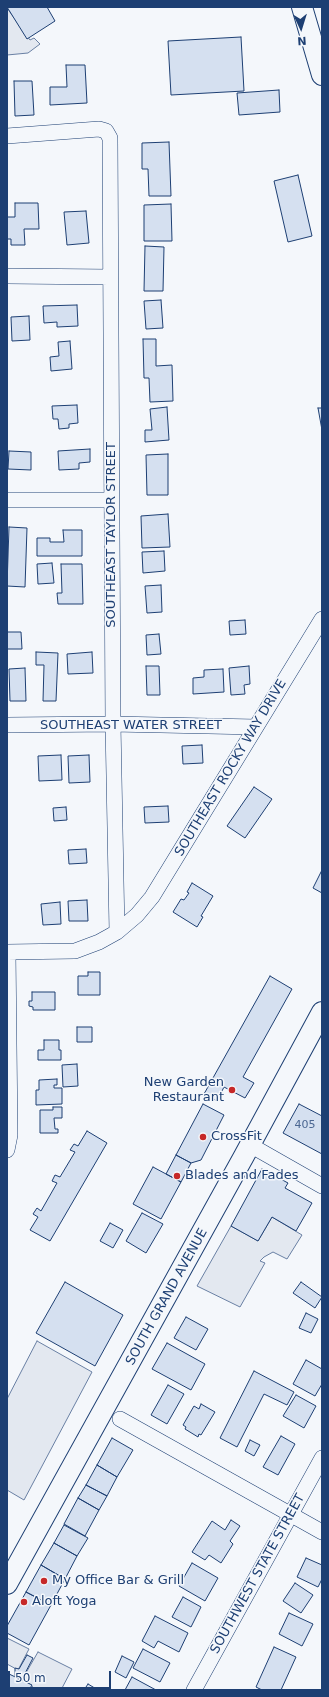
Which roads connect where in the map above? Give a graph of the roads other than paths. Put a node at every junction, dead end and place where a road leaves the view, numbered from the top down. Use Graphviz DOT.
graph roads {
  1 [pos="302,7"];
  2 [pos="322,75"];
  3 [pos="7,136"];
  4 [pos="7,276"];
  5 [pos="110,277"];
  6 [pos="7,500"];
  7 [pos="112,500"];
  8 [pos="322,619"];
  9 [pos="113,724"];
  10 [pos="7,725"];
  11 [pos="256,727"];
  12 [pos="117,932"];
  13 [pos="7,952"];
  14 [pos="322,1012"];
  15 [pos="250,1145"];
  16 [pos="7,1150"];
  17 [pos="322,1186"];
  18 [pos="120,1419"];
  19 [pos="322,1458"];
  20 [pos="290,1514"];
  21 [pos="322,1532"];
  22 [pos="8,1581"];
  23 [pos="194,1690"];
  1 -- 2 [label="main road"];
  3 -- 5 [label="street, SOUTHEAST TAYLOR STREET"];
  4 -- 5 [label="street"];
  5 -- 7 [label="street, SOUTHEAST TAYLOR STREET"];
  6 -- 7 [label="street"];
  7 -- 9 [label="street, SOUTHEAST TAYLOR STREET"];
  8 -- 11 [label="street, SOUTHEAST ROCKY WAY DRIVE"];
  9 -- 10 [label="street, SOUTHEAST WATER STREET"];
  9 -- 11 [label="street, SOUTHEAST WATER STREET"];
  9 -- 12 [label="street, SOUTHEAST TAYLOR STREET"];
  11 -- 12 [label="street, SOUTHEAST ROCKY WAY DRIVE"];
  12 -- 13 [label="street, SOUTHEAST ROCKY WAY DRIVE"];
  13 -- 16 [label="street"];
  14 -- 15 [label="main road, SOUTH GRAND AVENUE"];
  15 -- 17 [label="street"];
  15 -- 22 [label="main road, SOUTH GRAND AVENUE"];
  18 -- 20 [label="street"];
  19 -- 20 [label="street, SOUTHWEST STATE STREET"];
  20 -- 21 [label="street"];
  20 -- 23 [label="street, SOUTHWEST STATE STREET"];
}
